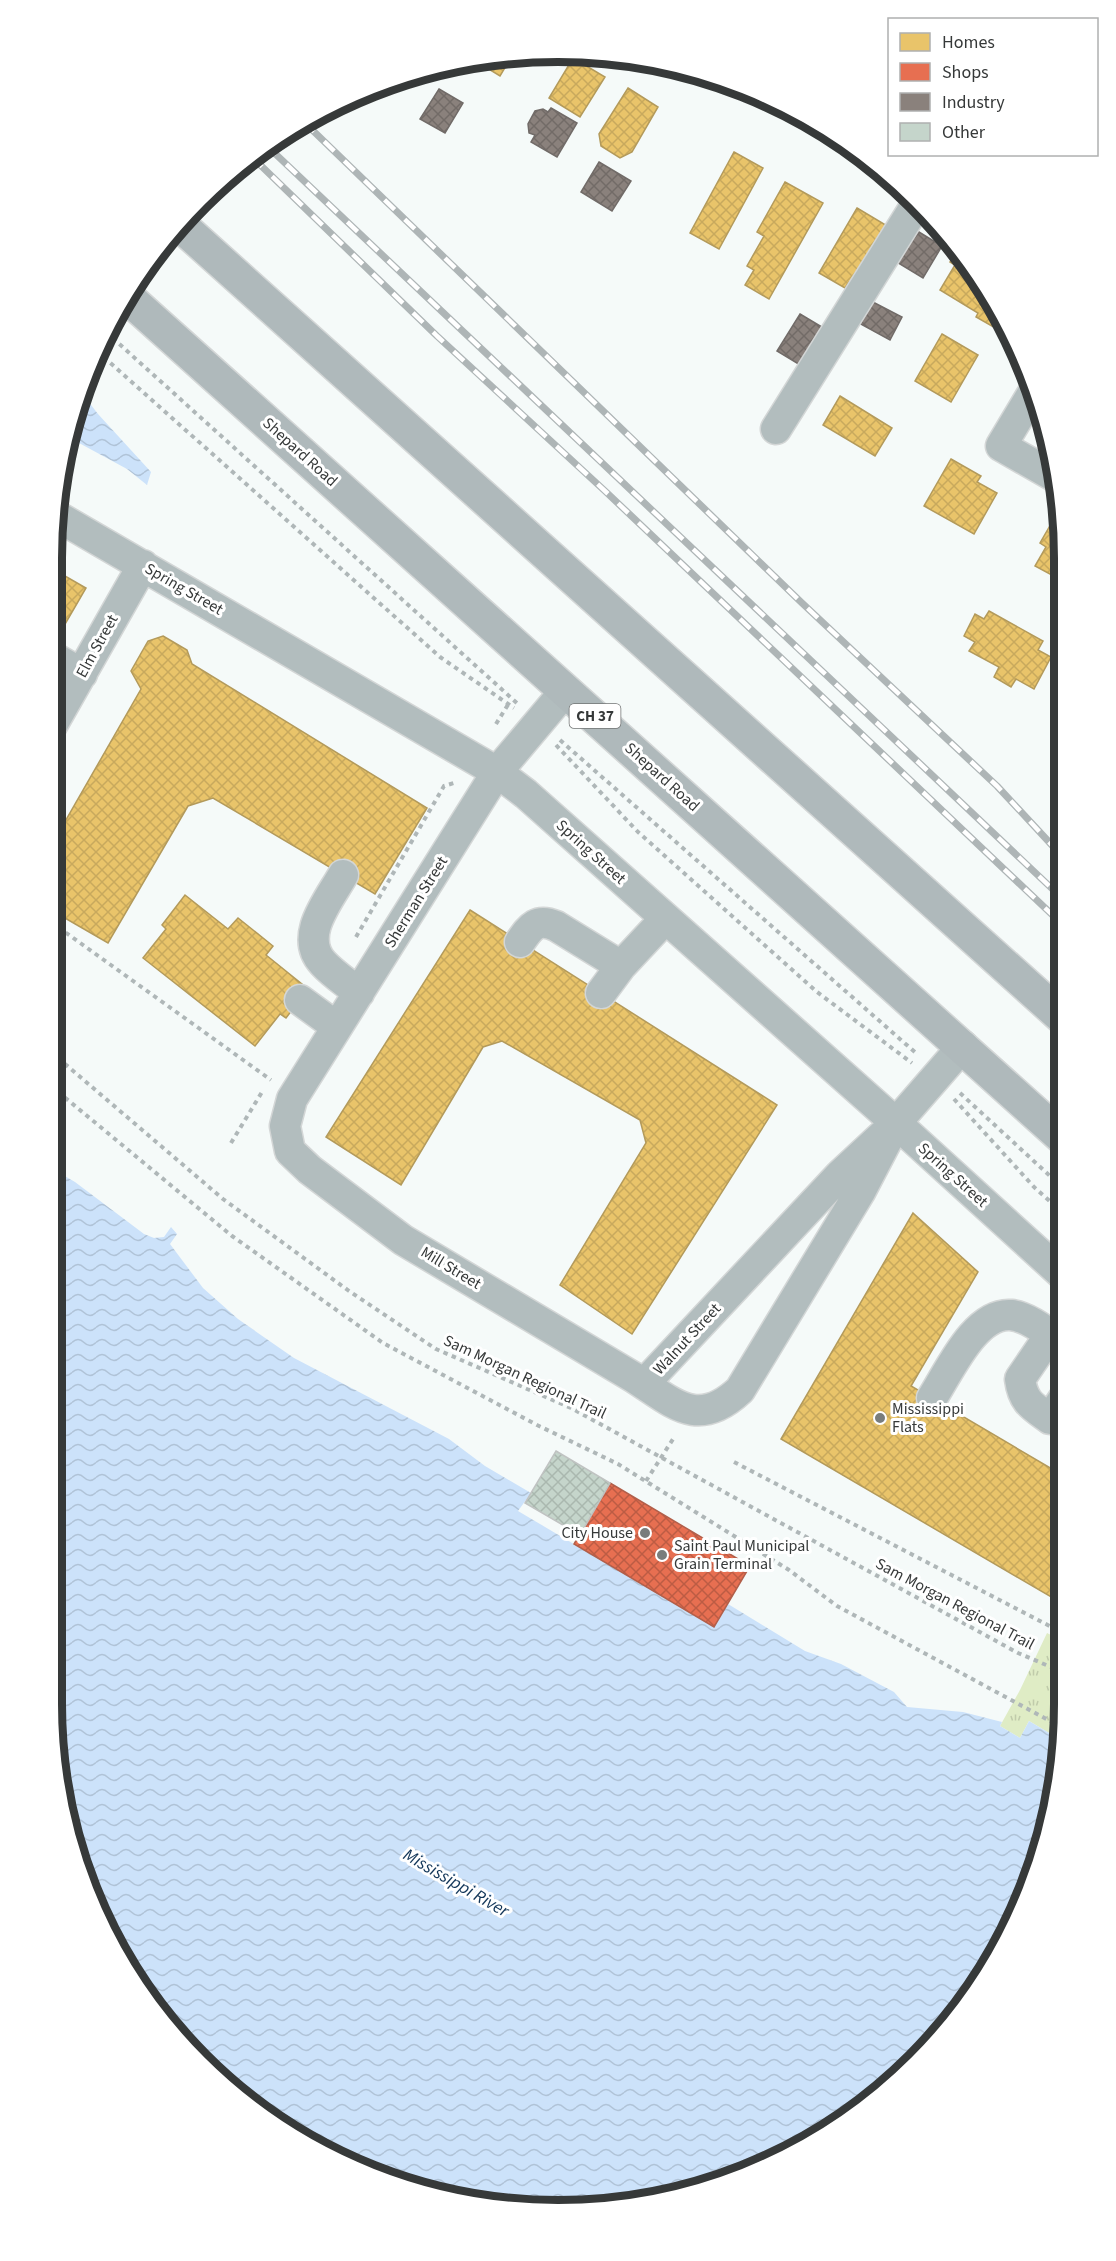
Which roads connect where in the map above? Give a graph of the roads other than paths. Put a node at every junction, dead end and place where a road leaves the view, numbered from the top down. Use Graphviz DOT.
graph roads {
  1 [pos="912,211"];
  2 [pos="186,230"];
  3 [pos="133,302"];
  4 [pos="1029,400"];
  5 [pos="776,429"];
  6 [pos="1047,472"];
  7 [pos="64,520"];
  8 [pos="143,565"];
  9 [pos="62,662"];
  10 [pos="82,674"];
  11 [pos="566,690"];
  12 [pos="62,708"];
  13 [pos="497,772"];
  14 [pos="343,875"];
  15 [pos="665,919"];
  16 [pos="520,942"];
  17 [pos="621,966"];
  18 [pos="359,993"];
  19 [pos="601,993"];
  20 [pos="300,1000"];
  21 [pos="1054,1011"];
  22 [pos="337,1027"];
  23 [pos="963,1046"];
  24 [pos="896,1123"];
  25 [pos="285,1126"];
  26 [pos="1054,1130"];
  27 [pos="1054,1266"];
  28 [pos="1054,1337"];
  29 [pos="1054,1342"];
  30 [pos="644,1384"];
  31 [pos="932,1398"];
  32 [pos="1054,1413"];
  1 -- 5 [label="street"];
  2 -- 21 [label="highway"];
  3 -- 11 [label="highway, Shepard Road / CH 37"];
  4 -- 6 [label="street"];
  7 -- 8 [label="street, Spring Street"];
  8 -- 10 [label="street, Elm Street"];
  8 -- 13 [label="street, Spring Street"];
  9 -- 10 [label="street"];
  10 -- 12 [label="street, Elm Street"];
  11 -- 13 [label="street, Sherman Street"];
  11 -- 23 [label="highway, Shepard Road / CH 37"];
  13 -- 15 [label="street, Spring Street"];
  13 -- 18 [label="street, Sherman Street"];
  14 -- 18 [label="street"];
  15 -- 17 [label="street"];
  15 -- 24 [label="street, Spring Street"];
  16 -- 17 [label="street"];
  17 -- 19 [label="street"];
  18 -- 22 [label="street, Sherman Street"];
  20 -- 22 [label="street"];
  22 -- 25 [label="street, Sherman Street"];
  23 -- 24 [label="street, Walnut Street"];
  23 -- 26 [label="highway, Shepard Road / CH 37"];
  24 -- 27 [label="street, Spring Street"];
  24 -- 30 [label="street, Walnut Street"];
  24 -- 30 [label="street, Walnut Street"];
  25 -- 30 [label="street, Mill Street"];
  28 -- 31 [label="street"];
  29 -- 32 [label="street"];
}
